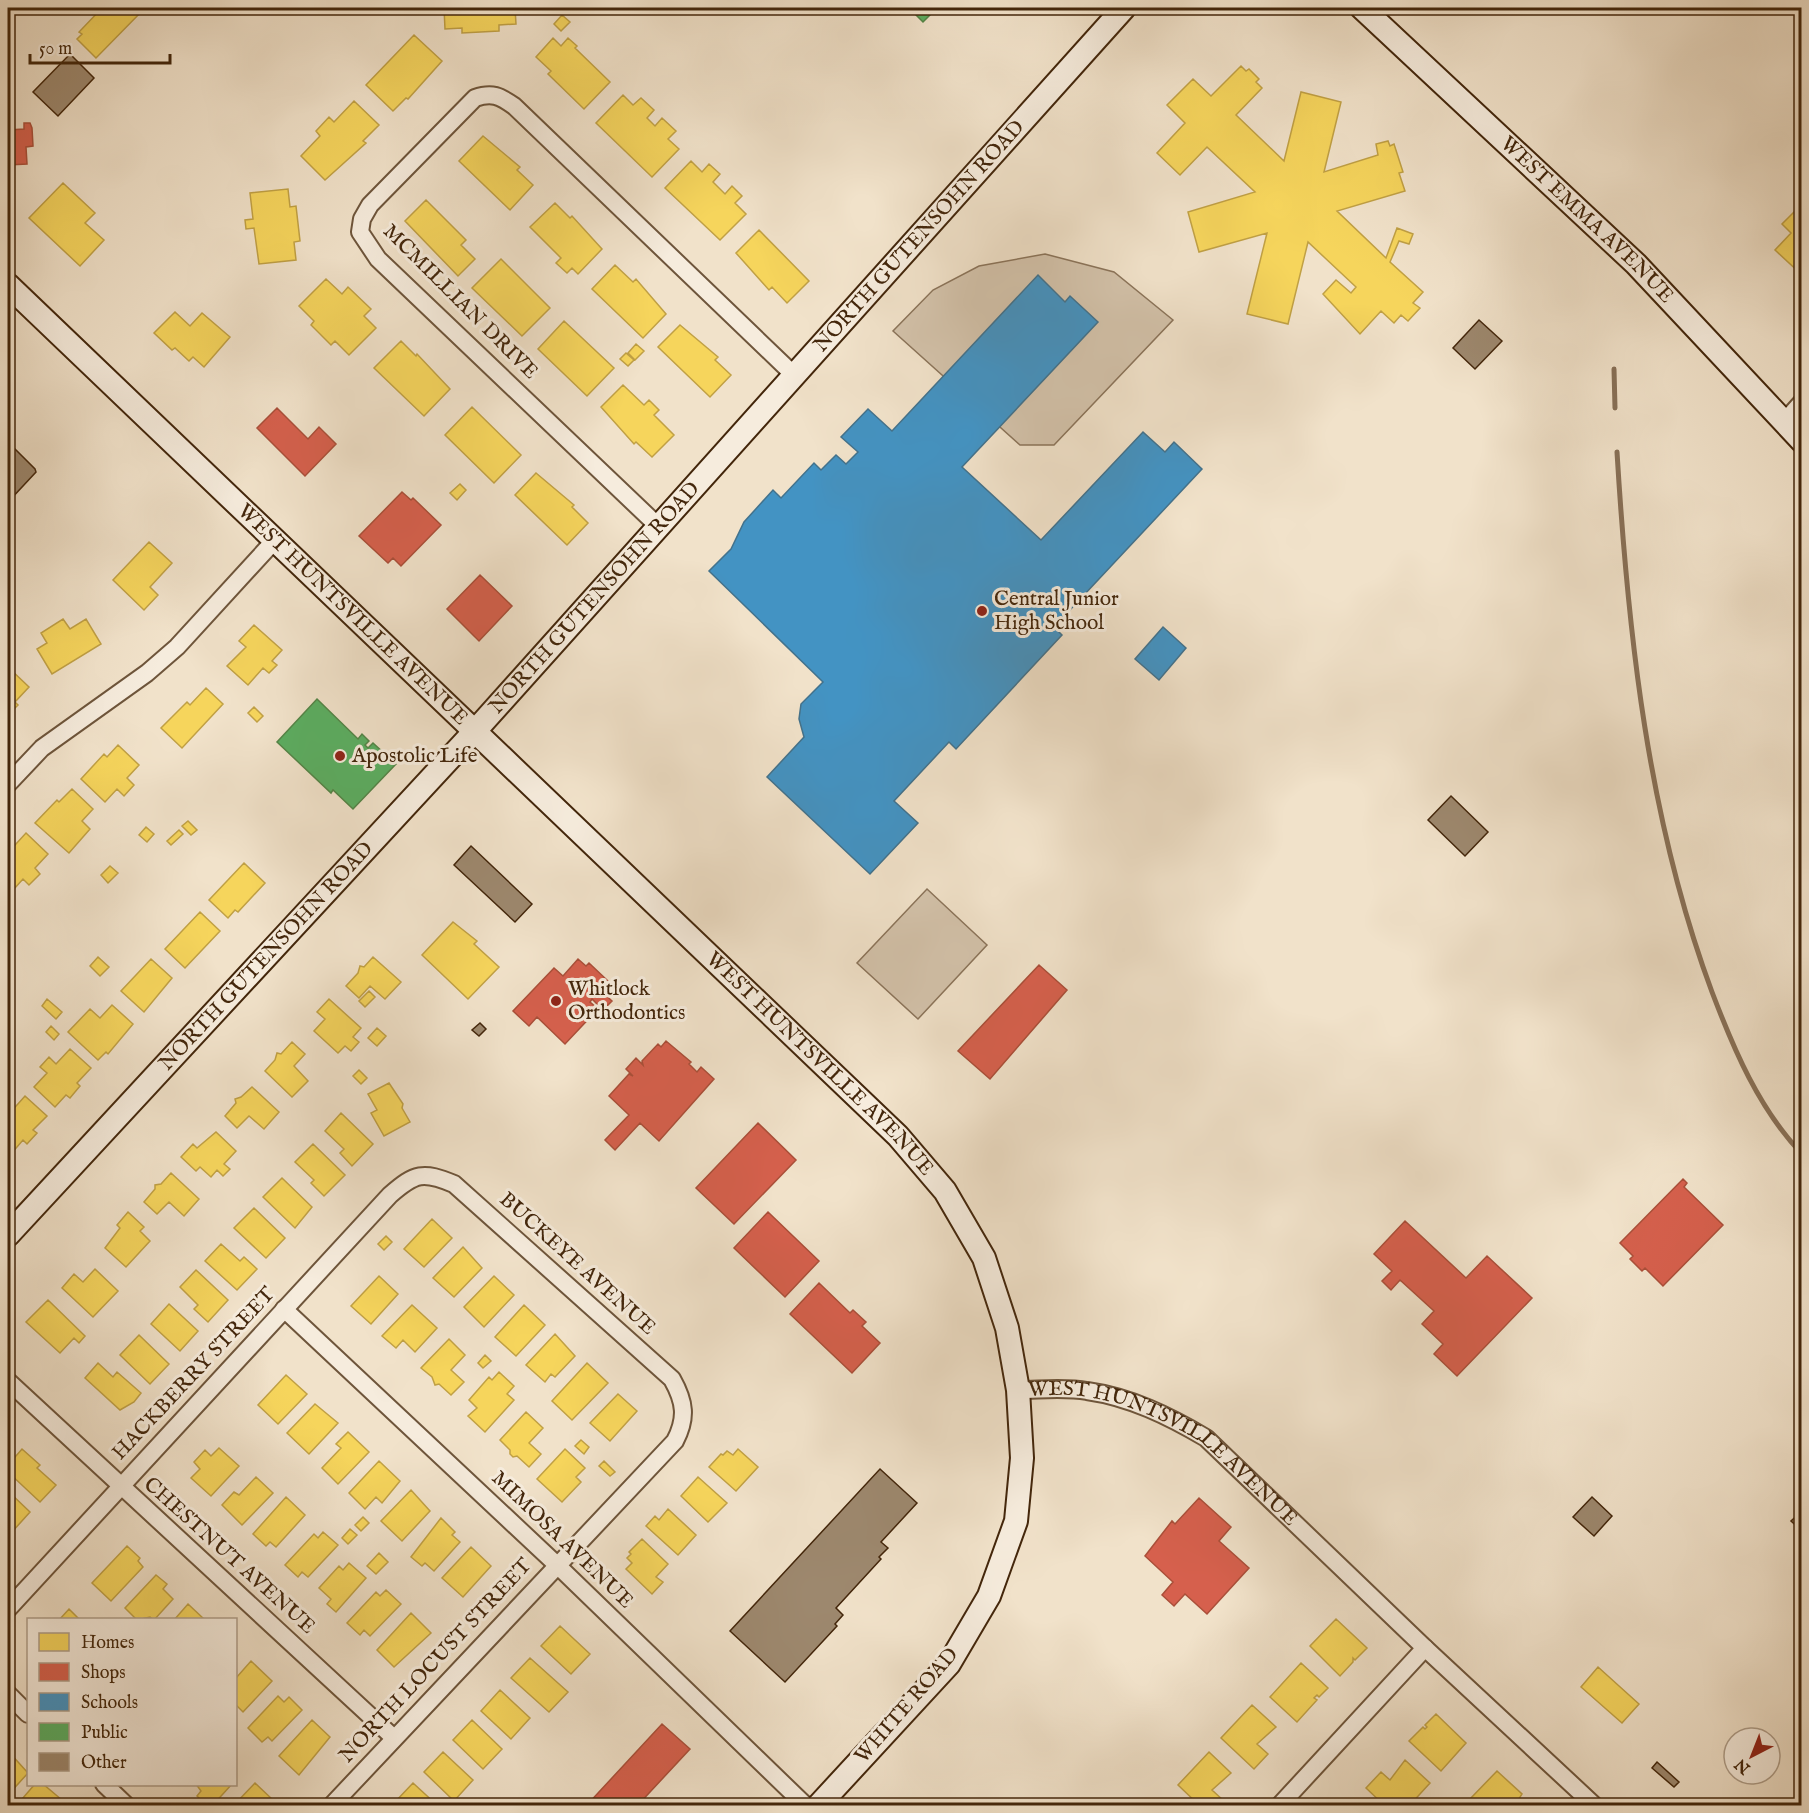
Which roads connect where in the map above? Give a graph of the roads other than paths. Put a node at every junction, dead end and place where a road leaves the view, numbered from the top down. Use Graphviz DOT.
graph roads {
  1 [pos="1124,8"];
  2 [pos="1362,8"];
  3 [pos="8,285"];
  4 [pos="794,375"];
  5 [pos="1802,402"];
  6 [pos="1784,422"];
  7 [pos="1802,441"];
  8 [pos="658,526"];
  9 [pos="275,540"];
  10 [pos="475,731"];
  11 [pos="8,784"];
  12 [pos="419,1174"];
  13 [pos="8,1235"];
  14 [pos="284,1309"];
  15 [pos="8,1382"];
  16 [pos="1018,1390"];
  17 [pos="685,1410"];
  18 [pos="120,1487"];
  19 [pos="557,1565"];
  20 [pos="8,1610"];
  21 [pos="1425,1648"];
  22 [pos="8,1694"];
  23 [pos="27,1713"];
  24 [pos="394,1738"];
  25 [pos="105,1786"];
  26 [pos="1591,1804"];
  27 [pos="127,1806"];
  28 [pos="331,1806"];
  29 [pos="806,1806"];
  30 [pos="818,1806"];
  31 [pos="1280,1806"];
  1 -- 4 [label="street, NORTH GUTENSOHN ROAD"];
  2 -- 6 [label="street, WEST EMMA AVENUE"];
  3 -- 9 [label="street, WEST HUNTSVILLE AVENUE"];
  4 -- 8 [label="street, NORTH GUTENSOHN ROAD"];
  4 -- 8 [label="street, MCMILLIAN DRIVE"];
  5 -- 6 [label="street"];
  6 -- 7 [label="street, WEST EMMA AVENUE"];
  8 -- 10 [label="street, NORTH GUTENSOHN ROAD"];
  9 -- 10 [label="street, WEST HUNTSVILLE AVENUE"];
  9 -- 11 [label="street"];
  10 -- 13 [label="street, NORTH GUTENSOHN ROAD"];
  10 -- 16 [label="street, WEST HUNTSVILLE AVENUE"];
  12 -- 14 [label="street, HACKBERRY STREET"];
  12 -- 17 [label="street, BUCKEYE AVENUE"];
  14 -- 18 [label="street, HACKBERRY STREET"];
  14 -- 19 [label="street, MIMOSA AVENUE"];
  15 -- 18 [label="street, CHESTNUT AVENUE"];
  16 -- 21 [label="street, WEST HUNTSVILLE AVENUE"];
  16 -- 30 [label="street, WHITE ROAD"];
  17 -- 19 [label="street, NORTH LOCUST STREET"];
  18 -- 20 [label="street, HACKBERRY STREET"];
  18 -- 24 [label="street, CHESTNUT AVENUE"];
  19 -- 24 [label="street, NORTH LOCUST STREET"];
  19 -- 29 [label="street, MIMOSA AVENUE"];
  21 -- 26 [label="street, WEST HUNTSVILLE AVENUE"];
  21 -- 31 [label="street"];
  22 -- 23 [label="street"];
  24 -- 28 [label="street, NORTH LOCUST STREET"];
  25 -- 27 [label="street"];
}
